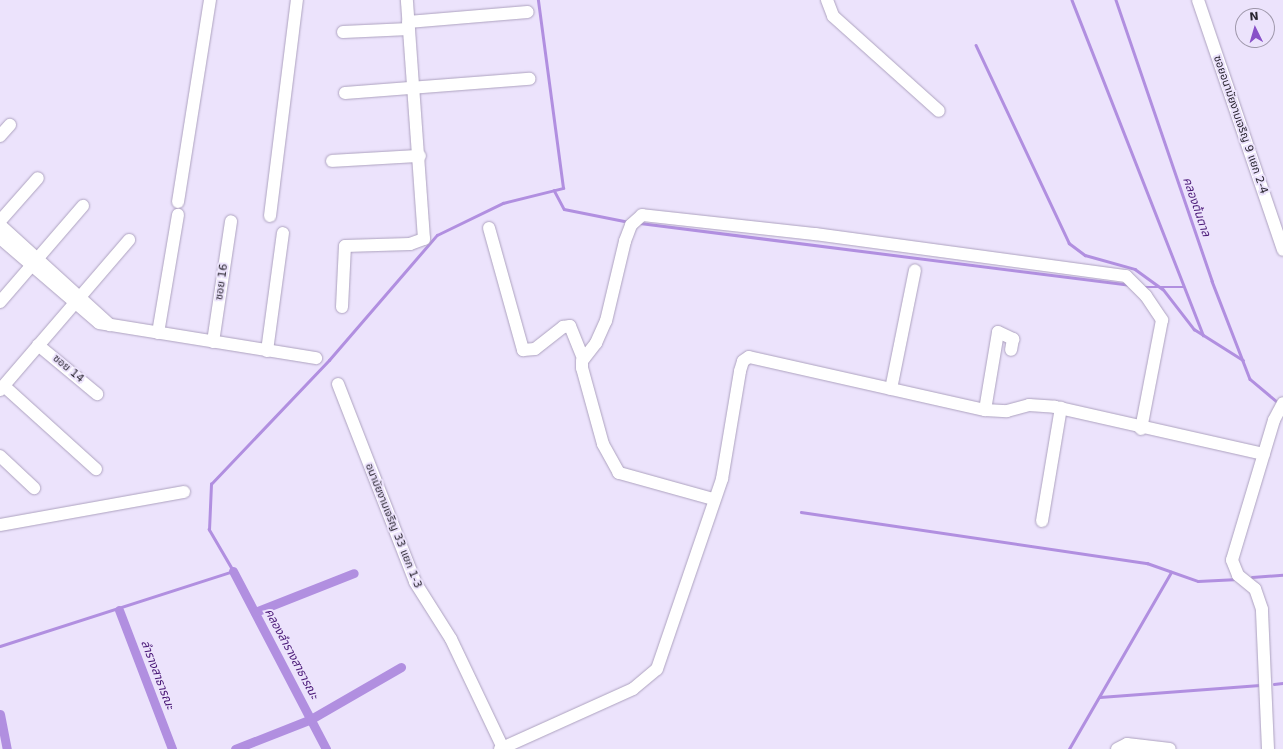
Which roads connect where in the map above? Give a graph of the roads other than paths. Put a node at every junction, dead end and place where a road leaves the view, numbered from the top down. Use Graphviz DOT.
graph roads {
  1 [pos="210,0"];
  2 [pos="297,0"];
  3 [pos="407,0"];
  4 [pos="827,0"];
  5 [pos="1198,0"];
  6 [pos="528,12"];
  7 [pos="409,25"];
  8 [pos="343,32"];
  9 [pos="529,79"];
  10 [pos="414,87"];
  11 [pos="345,93"];
  12 [pos="939,111"];
  13 [pos="10,125"];
  14 [pos="0,136"];
  15 [pos="420,156"];
  16 [pos="332,161"];
  17 [pos="38,178"];
  18 [pos="178,202"];
  19 [pos="83,206"];
  20 [pos="178,215"];
  21 [pos="270,216"];
  22 [pos="0,221"];
  23 [pos="230,221"];
  24 [pos="0,225"];
  25 [pos="488,228"];
  26 [pos="283,233"];
  27 [pos="0,238"];
  28 [pos="129,240"];
  29 [pos="1283,250"];
  30 [pos="35,263"];
  31 [pos="915,270"];
  32 [pos="79,301"];
  33 [pos="0,302"];
  34 [pos="342,307"];
  35 [pos="158,333"];
  36 [pos="213,342"];
  37 [pos="38,345"];
  38 [pos="1011,350"];
  39 [pos="267,351"];
  40 [pos="316,358"];
  41 [pos="583,360"];
  42 [pos="338,384"];
  43 [pos="2,388"];
  44 [pos="891,389"];
  45 [pos="97,394"];
  46 [pos="1281,406"];
  47 [pos="1061,408"];
  48 [pos="985,410"];
  49 [pos="1141,429"];
  50 [pos="1264,454"];
  51 [pos="0,456"];
  52 [pos="96,469"];
  53 [pos="34,488"];
  54 [pos="184,492"];
  55 [pos="713,499"];
  56 [pos="1042,521"];
  57 [pos="0,525"];
  58 [pos="501,748"];
  59 [pos="1117,749"];
  60 [pos="1170,749"];
  61 [pos="1268,749"];
  1 -- 18 [label="street"];
  2 -- 21 [label="street"];
  3 -- 7 [label="street"];
  4 -- 12 [label="street"];
  5 -- 29 [label="street, ซอยอนามัยงามเจริญ 9 แยก 2-4"];
  6 -- 7 [label="street"];
  7 -- 8 [label="street"];
  7 -- 10 [label="street"];
  9 -- 10 [label="street"];
  10 -- 11 [label="street"];
  10 -- 15 [label="street"];
  13 -- 14 [label="street"];
  15 -- 16 [label="street"];
  15 -- 34 [label="street"];
  17 -- 22 [label="street"];
  19 -- 30 [label="street"];
  20 -- 35 [label="street"];
  23 -- 36 [label="street, ซอย 16"];
  24 -- 30 [label="street"];
  25 -- 41 [label="street"];
  26 -- 39 [label="street"];
  27 -- 30 [label="street"];
  28 -- 32 [label="street"];
  30 -- 32 [label="street"];
  30 -- 33 [label="street"];
  31 -- 44 [label="street"];
  32 -- 35 [label="street"];
  32 -- 37 [label="street"];
  35 -- 36 [label="street"];
  36 -- 39 [label="street"];
  37 -- 43 [label="street"];
  37 -- 45 [label="street, ซอย 14"];
  38 -- 48 [label="street"];
  39 -- 40 [label="street"];
  41 -- 49 [label="street"];
  41 -- 55 [label="street"];
  42 -- 58 [label="street, อนามัยงามเจริญ 33 แยก 1-3"];
  43 -- 52 [label="street"];
  44 -- 48 [label="street"];
  44 -- 55 [label="street"];
  46 -- 50 [label="street"];
  47 -- 48 [label="street"];
  47 -- 49 [label="street"];
  47 -- 56 [label="street"];
  49 -- 50 [label="street"];
  50 -- 61 [label="street"];
  51 -- 53 [label="street"];
  54 -- 57 [label="street"];
  55 -- 58 [label="street"];
  59 -- 60 [label="street"];
}
